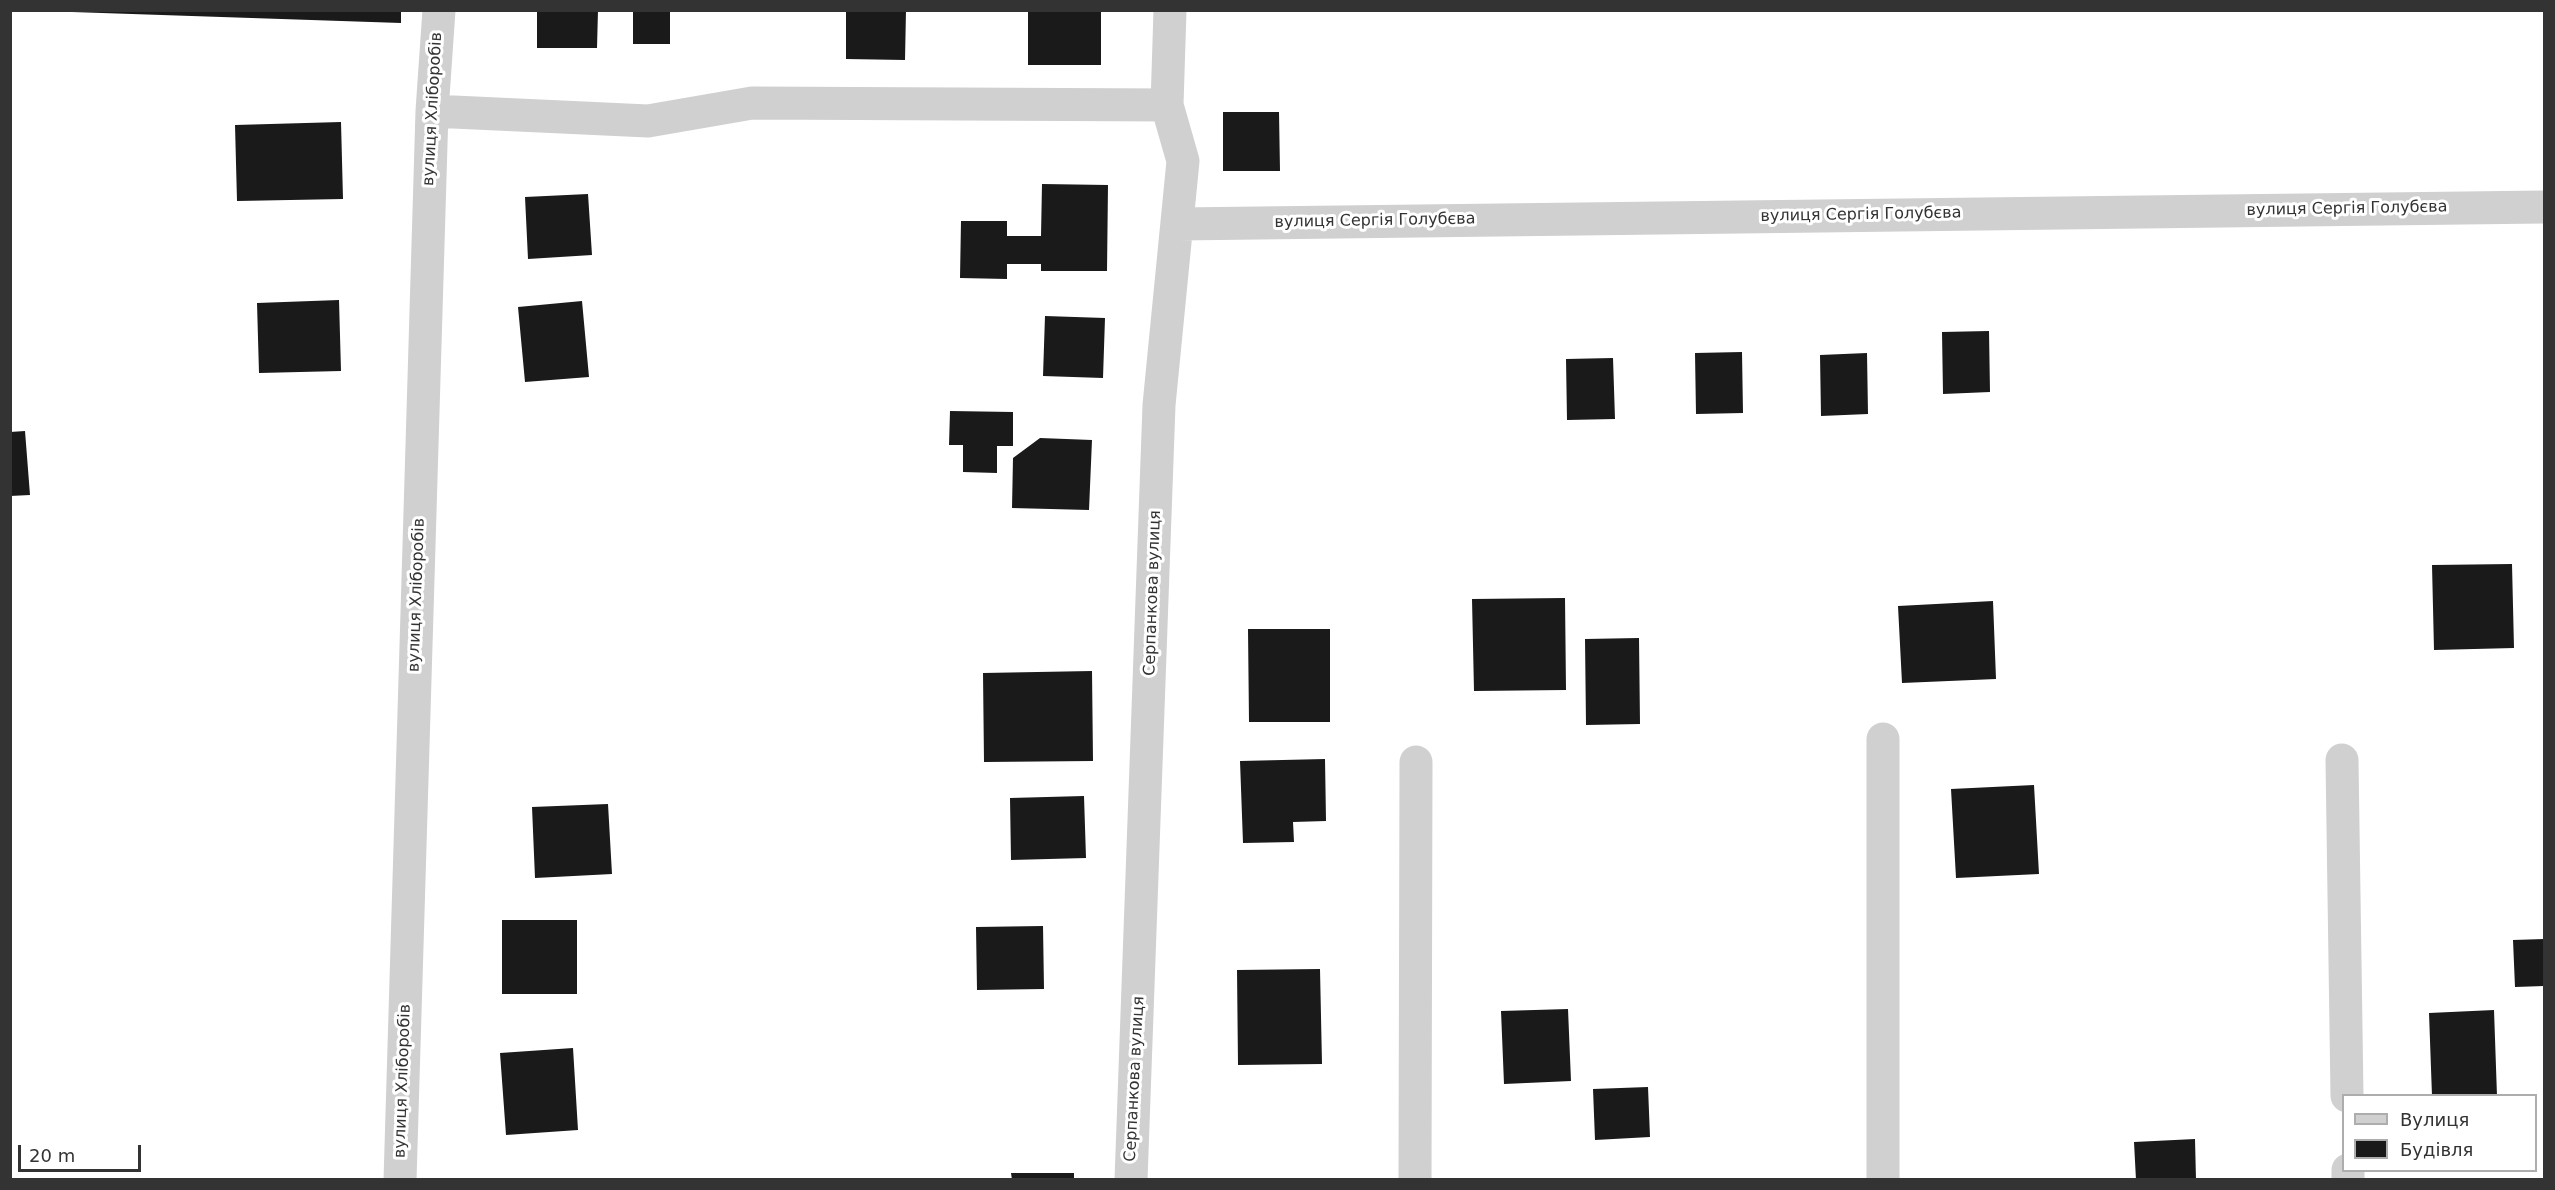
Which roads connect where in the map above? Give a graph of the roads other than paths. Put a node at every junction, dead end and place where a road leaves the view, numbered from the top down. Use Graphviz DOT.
graph roads {
  1 [pos="439,10"];
  2 [pos="1170,10"];
  3 [pos="1167,105"];
  4 [pos="432,111"];
  5 [pos="2544,207"];
  6 [pos="1178,224"];
  7 [pos="1883,739"];
  8 [pos="2342,760"];
  9 [pos="1416,762"];
  10 [pos="2347,1094"];
  11 [pos="400,1179"];
  12 [pos="1131,1179"];
  13 [pos="1415,1179"];
  14 [pos="1884,1179"];
  1 -- 4 [label="street, вулиця Хліборобів"];
  2 -- 3 [label="street, Серпанкова вулиця"];
  3 -- 4 [label="street"];
  3 -- 6 [label="street, Серпанкова вулиця"];
  4 -- 11 [label="street, вулиця Хліборобів"];
  5 -- 6 [label="street, вулиця Сергія Голубєва"];
  6 -- 12 [label="street, Серпанкова вулиця"];
  7 -- 14 [label="street"];
  8 -- 10 [label="street"];
  9 -- 13 [label="street"];
}
